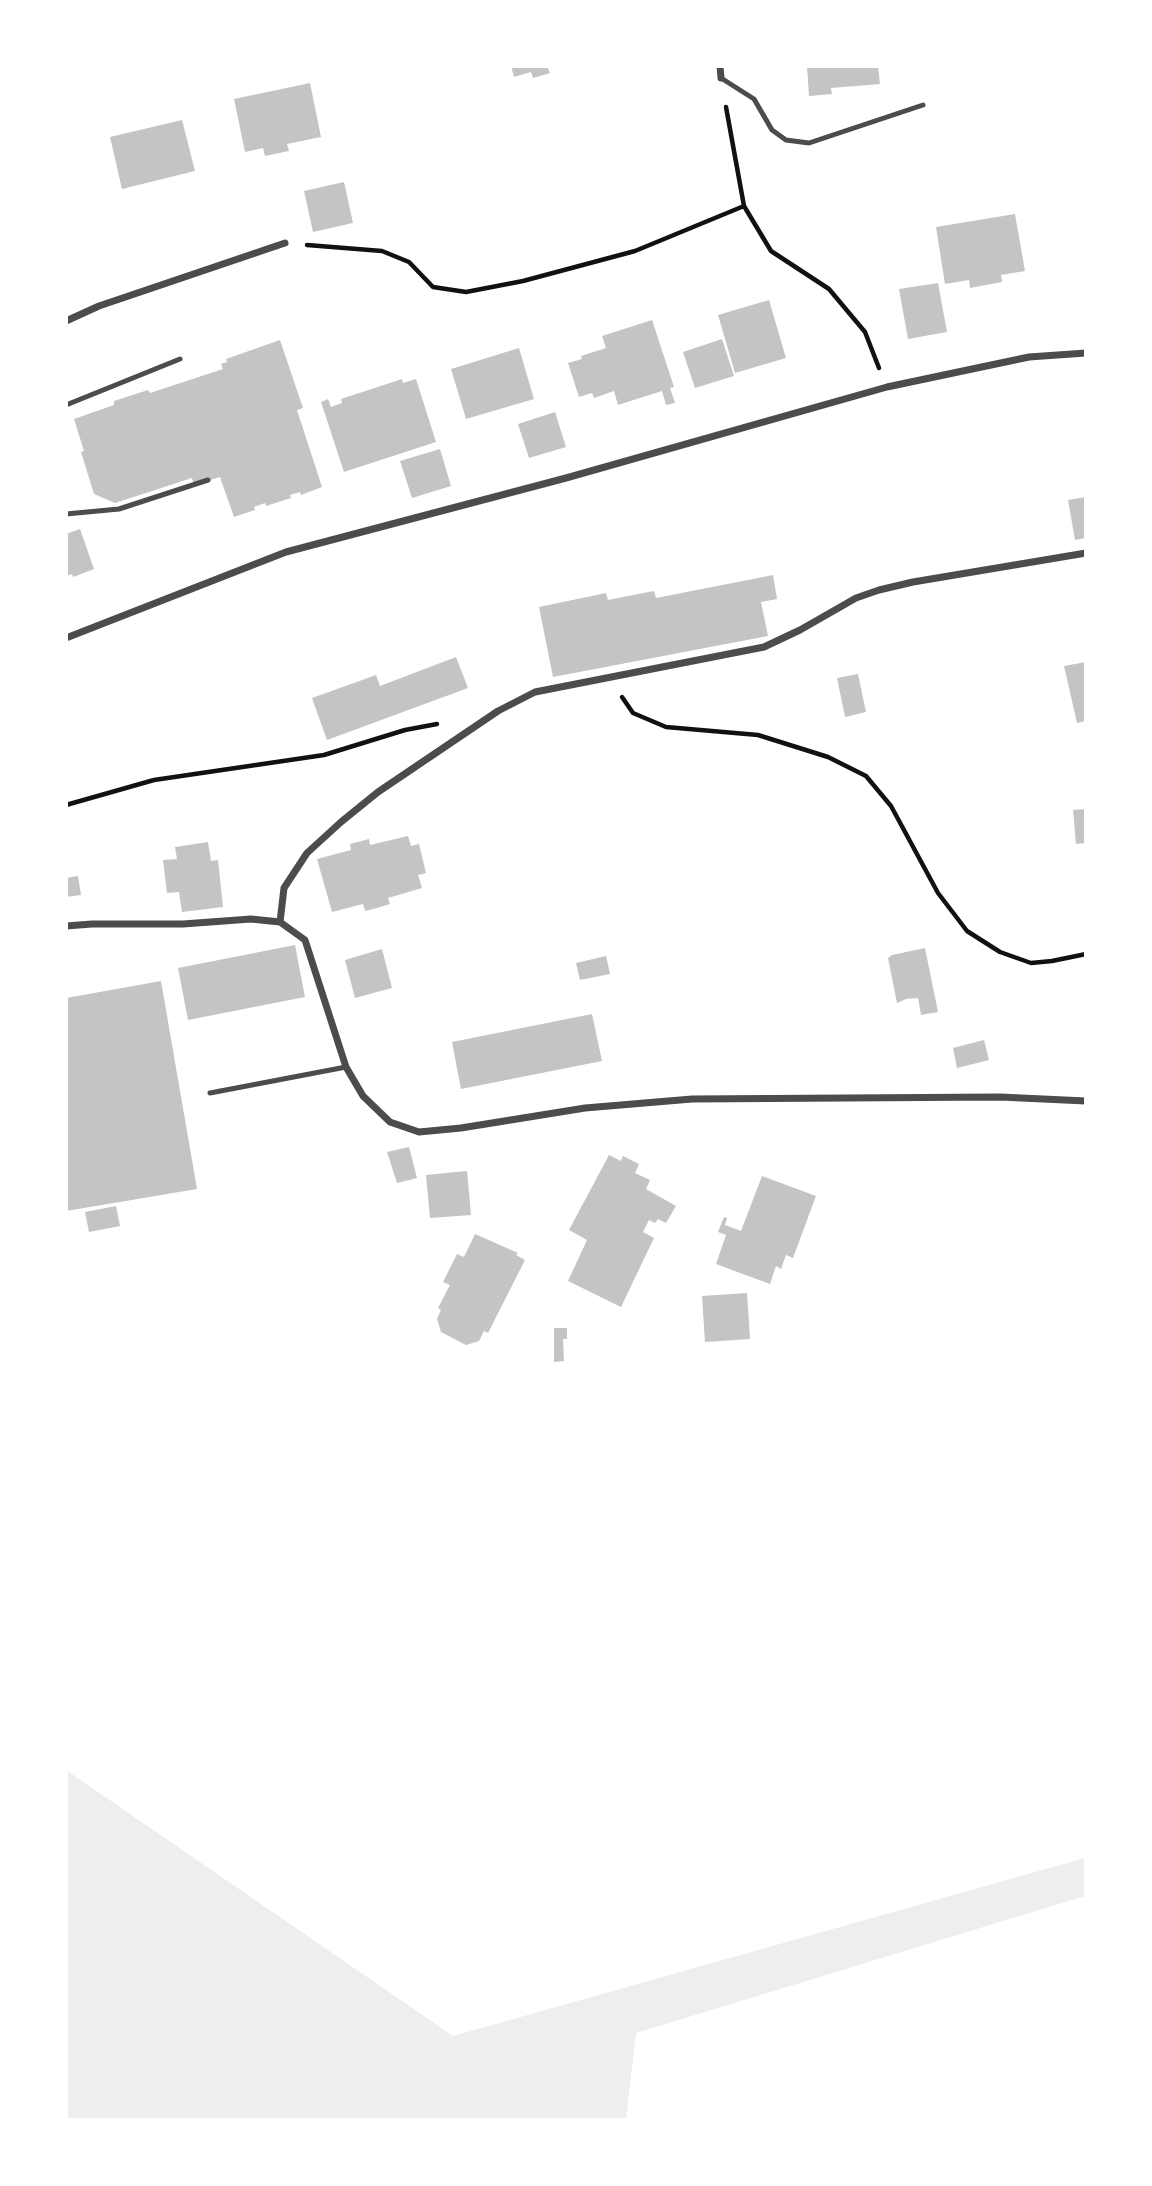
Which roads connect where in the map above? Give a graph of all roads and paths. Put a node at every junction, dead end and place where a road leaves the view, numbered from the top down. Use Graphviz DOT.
graph roads {
  1 [pos="720,66"];
  2 [pos="721,79"];
  3 [pos="923,105"];
  4 [pos="744,206"];
  5 [pos="285,243"];
  6 [pos="66,321"];
  7 [pos="1086,353"];
  8 [pos="180,359"];
  9 [pos="887,387"];
  10 [pos="66,405"];
  11 [pos="208,480"];
  12 [pos="66,514"];
  13 [pos="1086,553"];
  14 [pos="66,638"];
  15 [pos="610,678"];
  16 [pos="445,722"];
  17 [pos="66,805"];
  18 [pos="280,922"];
  19 [pos="66,926"];
  20 [pos="1086,954"];
  21 [pos="346,1067"];
  22 [pos="210,1093"];
  23 [pos="1086,1101"];
  1 -- 2 [label="street"];
  2 -- 3 [label="lane"];
  2 -- 4 [label="path"];
  4 -- 5 [label="path"];
  4 -- 9 [label="path"];
  5 -- 6 [label="street"];
  7 -- 9 [label="street"];
  8 -- 10 [label="lane"];
  9 -- 14 [label="street"];
  11 -- 12 [label="lane"];
  13 -- 15 [label="street"];
  15 -- 18 [label="street"];
  15 -- 20 [label="path"];
  16 -- 17 [label="path"];
  18 -- 19 [label="street"];
  18 -- 21 [label="street"];
  21 -- 22 [label="lane"];
  21 -- 23 [label="street"];
}
